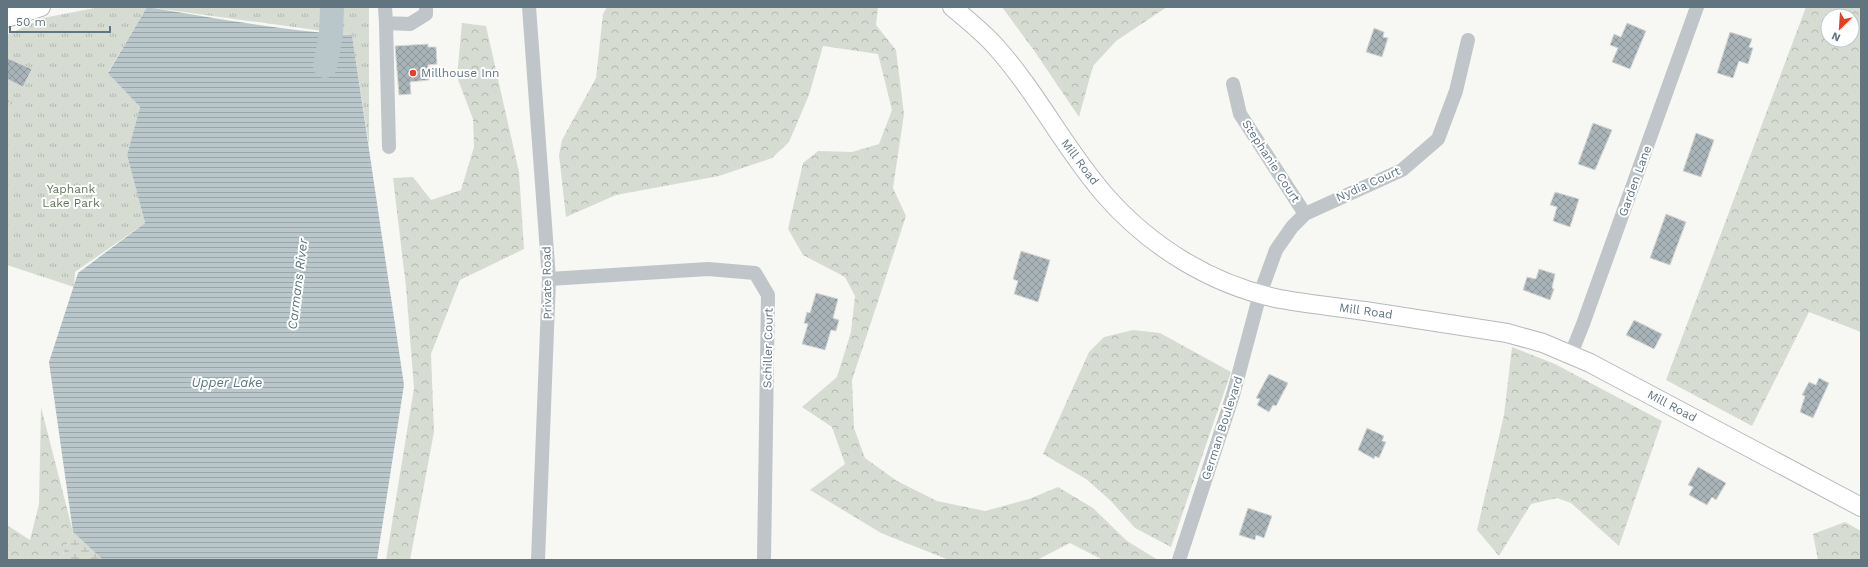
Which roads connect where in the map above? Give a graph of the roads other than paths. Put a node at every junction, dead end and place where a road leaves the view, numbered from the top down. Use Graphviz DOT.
graph roads {
  1 [pos="41,7"];
  2 [pos="385,7"];
  3 [pos="426,7"];
  4 [pos="529,7"];
  5 [pos="952,7"];
  6 [pos="1697,7"];
  7 [pos="7,18"];
  8 [pos="386,22"];
  9 [pos="1468,40"];
  10 [pos="1233,84"];
  11 [pos="389,147"];
  12 [pos="1305,214"];
  13 [pos="549,279"];
  14 [pos="1260,294"];
  15 [pos="1571,354"];
  16 [pos="1861,507"];
  17 [pos="538,560"];
  18 [pos="764,560"];
  19 [pos="1179,560"];
  1 -- 7 [label="main road"];
  2 -- 8 [label="street"];
  3 -- 8 [label="street"];
  4 -- 13 [label="street, Private Road"];
  5 -- 14 [label="main road, Mill Road"];
  6 -- 15 [label="street, Garden Lane"];
  8 -- 11 [label="street"];
  9 -- 12 [label="street, Nydia Court"];
  10 -- 12 [label="street, Stephanie Court"];
  12 -- 14 [label="street, Nydia Court"];
  13 -- 17 [label="street, Private Road"];
  13 -- 18 [label="street, Schiller Court"];
  14 -- 15 [label="main road, Mill Road"];
  14 -- 19 [label="street, German Boulevard"];
  15 -- 16 [label="main road, Mill Road"];
}
